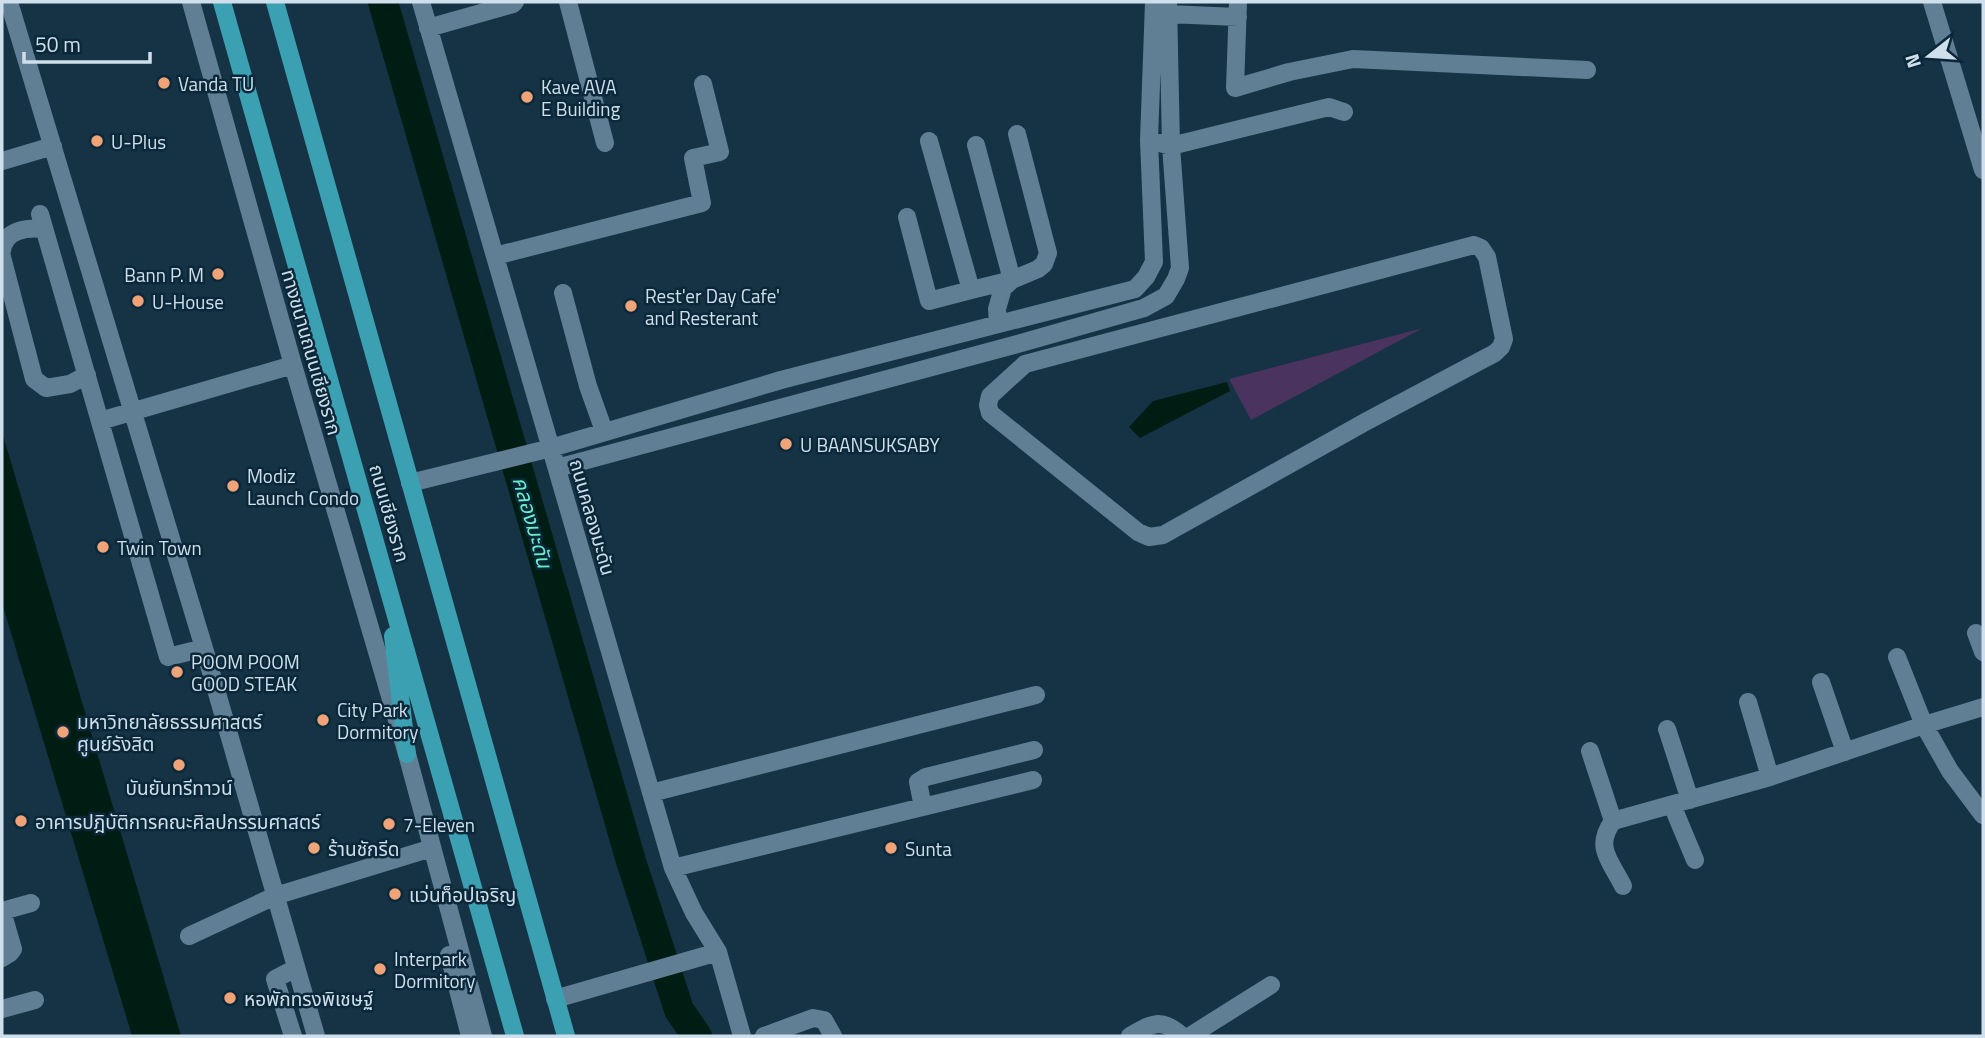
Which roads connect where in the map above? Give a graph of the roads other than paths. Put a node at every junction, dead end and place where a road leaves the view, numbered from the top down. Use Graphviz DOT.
graph roads {
  1 [pos="9,2"];
  2 [pos="191,2"];
  3 [pos="222,2"];
  4 [pos="275,2"];
  5 [pos="421,2"];
  6 [pos="515,2"];
  7 [pos="568,2"];
  8 [pos="1932,2"];
  9 [pos="1161,7"];
  10 [pos="1238,10"];
  11 [pos="428,28"];
  12 [pos="1587,70"];
  13 [pos="703,84"];
  14 [pos="1344,112"];
  15 [pos="1017,134"];
  16 [pos="929,141"];
  17 [pos="1149,141"];
  18 [pos="605,142"];
  19 [pos="976,145"];
  20 [pos="53,146"];
  21 [pos="1171,146"];
  22 [pos="2,161"];
  23 [pos="1983,170"];
  24 [pos="906,217"];
  25 [pos="2,251"];
  26 [pos="495,256"];
  27 [pos="2,257"];
  28 [pos="1154,262"];
  29 [pos="1180,268"];
  30 [pos="1012,280"];
  31 [pos="1135,289"];
  32 [pos="971,290"];
  33 [pos="563,293"];
  34 [pos="1144,307"];
  35 [pos="1016,320"];
  36 [pos="998,324"];
  37 [pos="1021,343"];
  38 [pos="1025,364"];
  39 [pos="292,365"];
  40 [pos="87,375"];
  41 [pos="132,411"];
  42 [pos="100,421"];
  43 [pos="604,431"];
  44 [pos="545,449"];
  45 [pos="557,468"];
  46 [pos="410,483"];
  47 [pos="348,554"];
  48 [pos="380,556"];
  49 [pos="1976,633"];
  50 [pos="204,648"];
  51 [pos="1983,652"];
  52 [pos="1898,657"];
  53 [pos="1821,682"];
  54 [pos="1036,695"];
  55 [pos="1748,702"];
  56 [pos="1983,707"];
  57 [pos="1924,725"];
  58 [pos="1667,729"];
  59 [pos="1034,750"];
  60 [pos="1590,751"];
  61 [pos="1845,752"];
  62 [pos="407,754"];
  63 [pos="1770,777"];
  64 [pos="1033,780"];
  65 [pos="650,793"];
  66 [pos="1690,800"];
  67 [pos="1672,805"];
  68 [pos="923,807"];
  69 [pos="1983,815"];
  70 [pos="1613,821"];
  71 [pos="427,849"];
  72 [pos="1695,860"];
  73 [pos="673,868"];
  74 [pos="1623,886"];
  75 [pos="275,896"];
  76 [pos="32,903"];
  77 [pos="2,911"];
  78 [pos="189,936"];
  79 [pos="712,954"];
  80 [pos="2,958"];
  81 [pos="296,968"];
  82 [pos="1271,985"];
  83 [pos="555,999"];
  84 [pos="36,1000"];
  85 [pos="2,1009"];
  86 [pos="738,1035"];
  87 [pos="293,1036"];
  88 [pos="316,1036"];
  89 [pos="470,1036"];
  90 [pos="484,1036"];
  91 [pos="515,1036"];
  92 [pos="566,1036"];
  93 [pos="764,1036"];
  94 [pos="833,1036"];
  95 [pos="1130,1036"];
  96 [pos="1182,1036"];
  97 [pos="1190,1036"];
  1 -- 20 [label="street"];
  2 -- 39 [label="street, ทางขนานถนนเชียงราก"];
  3 -- 48 [label="main road, ถนนเชียงราก"];
  4 -- 46 [label="main road, ถนนเชียงราก"];
  5 -- 11 [label="street, ถนนคลองมะดัน"];
  6 -- 11 [label="street"];
  7 -- 18 [label="street"];
  8 -- 23 [label="street"];
  9 -- 10 [label="street"];
  9 -- 17 [label="street"];
  9 -- 21 [label="street"];
  10 -- 12 [label="street"];
  11 -- 26 [label="street, ถนนคลองมะดัน"];
  13 -- 26 [label="street"];
  14 -- 21 [label="street"];
  15 -- 30 [label="street"];
  16 -- 32 [label="street"];
  17 -- 21 [label="street"];
  17 -- 28 [label="street"];
  19 -- 30 [label="street"];
  20 -- 22 [label="street"];
  20 -- 41 [label="street"];
  21 -- 29 [label="street"];
  24 -- 32 [label="street"];
  25 -- 40 [label="street"];
  26 -- 44 [label="street, ถนนคลองมะดัน"];
  27 -- 40 [label="street"];
  28 -- 29 [label="street"];
  28 -- 31 [label="street"];
  29 -- 34 [label="street"];
  30 -- 32 [label="street"];
  30 -- 36 [label="street"];
  31 -- 34 [label="street"];
  31 -- 35 [label="street"];
  33 -- 43 [label="street"];
  34 -- 37 [label="street"];
  35 -- 36 [label="street"];
  35 -- 37 [label="street"];
  36 -- 43 [label="street"];
  37 -- 38 [label="street"];
  37 -- 45 [label="street"];
  38 -- 38 [label="street"];
  39 -- 41 [label="street"];
  39 -- 47 [label="street, ทางขนานถนนเชียงราก"];
  40 -- 42 [label="street"];
  41 -- 42 [label="street"];
  41 -- 50 [label="street"];
  42 -- 50 [label="street"];
  43 -- 44 [label="street"];
  44 -- 45 [label="street, ถนนคลองมะดัน"];
  44 -- 46 [label="street"];
  45 -- 65 [label="street, ถนนคลองมะดัน"];
  46 -- 83 [label="main road, ถนนเชียงราก"];
  47 -- 62 [label="street, ทางขนานถนนเชียงราก"];
  47 -- 71 [label="street"];
  48 -- 62 [label="main road"];
  48 -- 91 [label="main road, ถนนเชียงราก"];
  49 -- 51 [label="street"];
  50 -- 75 [label="street"];
  52 -- 57 [label="street"];
  53 -- 61 [label="street"];
  54 -- 65 [label="street"];
  55 -- 63 [label="street"];
  56 -- 57 [label="street"];
  57 -- 61 [label="street"];
  57 -- 69 [label="street"];
  58 -- 66 [label="street"];
  59 -- 68 [label="street"];
  60 -- 70 [label="street"];
  61 -- 63 [label="street"];
  62 -- 71 [label="street, ทางขนานถนนเชียงราก"];
  63 -- 66 [label="street"];
  64 -- 68 [label="street"];
  65 -- 73 [label="street, ถนนคลองมะดัน"];
  66 -- 67 [label="street"];
  67 -- 70 [label="street"];
  67 -- 72 [label="street"];
  68 -- 73 [label="street"];
  70 -- 74 [label="street"];
  71 -- 75 [label="street"];
  71 -- 89 [label="street"];
  71 -- 90 [label="street, ทางขนานถนนเชียงราก"];
  73 -- 79 [label="street, ถนนคลองมะดัน"];
  75 -- 78 [label="street"];
  75 -- 81 [label="street"];
  76 -- 77 [label="street"];
  77 -- 80 [label="street"];
  79 -- 83 [label="street"];
  79 -- 86 [label="street, ถนนคลองมะดัน"];
  81 -- 87 [label="street"];
  81 -- 88 [label="street"];
  82 -- 97 [label="street"];
  83 -- 92 [label="main road, ถนนเชียงราก"];
  84 -- 85 [label="street"];
  93 -- 94 [label="street"];
  95 -- 96 [label="street"];
}
